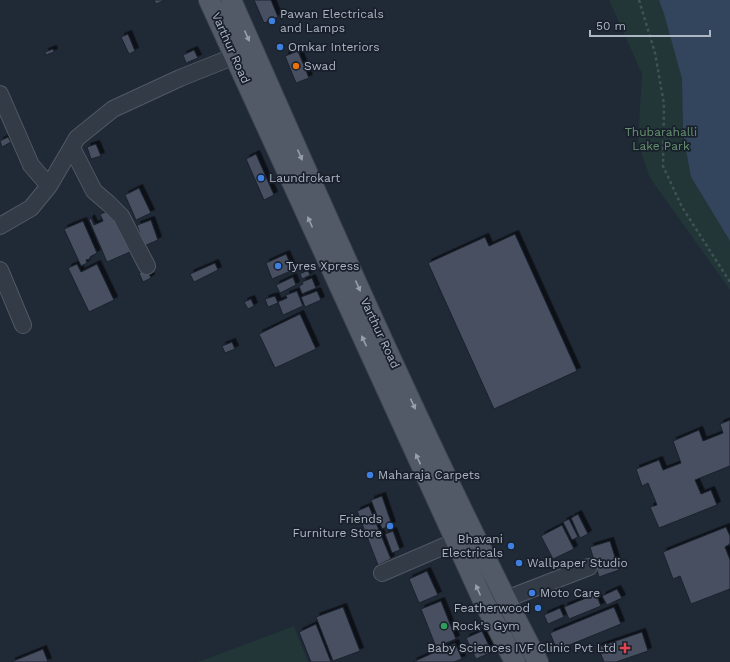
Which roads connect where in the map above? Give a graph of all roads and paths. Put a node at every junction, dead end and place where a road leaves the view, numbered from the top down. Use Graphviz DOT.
graph roads {
  1 [pos="210,0"];
  2 [pos="231,0"];
  3 [pos="639,0"];
  4 [pos="235,56"];
  5 [pos="0,94"];
  6 [pos="72,148"];
  7 [pos="49,186"];
  8 [pos="0,226"];
  9 [pos="146,266"];
  10 [pos="0,270"];
  11 [pos="730,282"];
  12 [pos="23,325"];
  13 [pos="381,357"];
  14 [pos="456,541"];
  15 [pos="589,567"];
  16 [pos="382,573"];
  17 [pos="506,599"];
  18 [pos="515,662"];
  19 [pos="538,662"];
  1 -- 4 [label="main road, Varthur Road"];
  2 -- 13 [label="main road, Varthur Road, one-way"];
  3 -- 11 [label="path"];
  4 -- 6 [label="street"];
  13 -- 4 [label="main road, Varthur Road, one-way"];
  5 -- 7 [label="street"];
  6 -- 7 [label="street"];
  6 -- 9 [label="street"];
  7 -- 8 [label="street"];
  10 -- 12 [label="street"];
  14 -- 13 [label="main road, Varthur Road, one-way"];
  13 -- 17 [label="main road, Varthur Road, one-way"];
  14 -- 16 [label="street"];
  18 -- 14 [label="main road, Varthur Road, one-way"];
  15 -- 17 [label="street"];
  17 -- 19 [label="main road, Varthur Road"];
}
